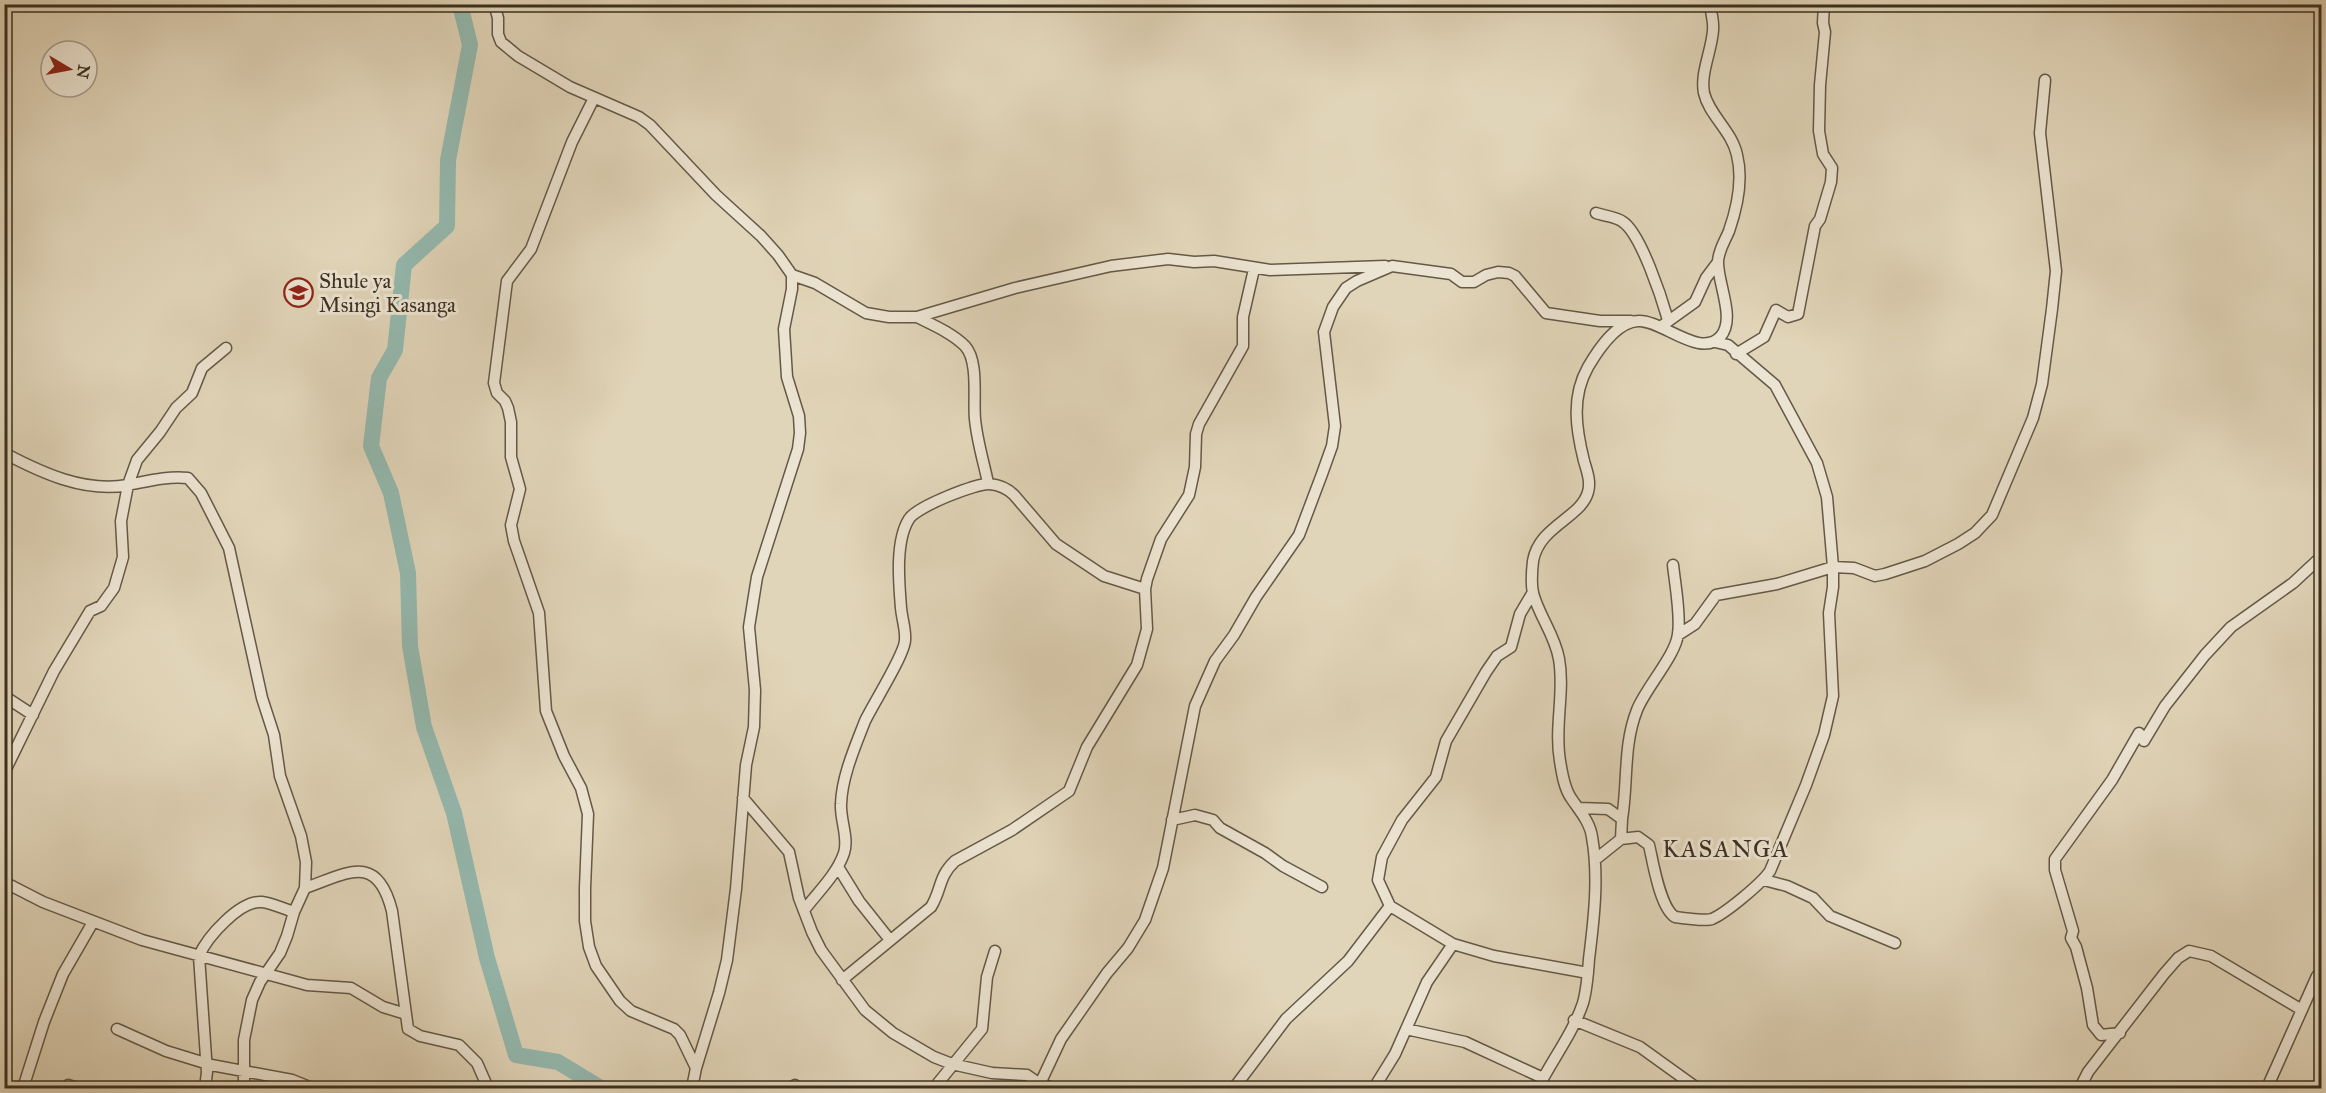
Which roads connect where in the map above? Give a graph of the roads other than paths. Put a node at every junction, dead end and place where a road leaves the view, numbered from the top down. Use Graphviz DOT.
graph roads {
  1 [pos="494,4"];
  2 [pos="1710,4"];
  3 [pos="1824,4"];
  4 [pos="2045,80"];
  5 [pos="594,98"];
  6 [pos="1596,213"];
  7 [pos="1718,262"];
  8 [pos="1392,266"];
  9 [pos="1254,269"];
  10 [pos="792,275"];
  11 [pos="917,316"];
  12 [pos="1638,321"];
  13 [pos="1664,324"];
  14 [pos="1715,342"];
  15 [pos="226,348"];
  16 [pos="1736,354"];
  17 [pos="4,453"];
  18 [pos="988,483"];
  19 [pos="128,485"];
  20 [pos="2322,556"];
  21 [pos="1673,565"];
  22 [pos="1833,567"];
  23 [pos="1144,589"];
  24 [pos="1533,592"];
  25 [pos="1678,635"];
  26 [pos="4,696"];
  27 [pos="33,715"];
  28 [pos="4,773"];
  29 [pos="743,798"];
  30 [pos="1579,808"];
  31 [pos="1622,819"];
  32 [pos="1172,820"];
  33 [pos="1622,839"];
  34 [pos="1596,859"];
  35 [pos="838,867"];
  36 [pos="1764,880"];
  37 [pos="4,882"];
  38 [pos="1322,887"];
  39 [pos="305,888"];
  40 [pos="1390,906"];
  41 [pos="805,909"];
  42 [pos="294,912"];
  43 [pos="93,922"];
  44 [pos="890,940"];
  45 [pos="1895,943"];
  46 [pos="1452,944"];
  47 [pos="995,951"];
  48 [pos="199,956"];
  49 [pos="2322,971"];
  50 [pos="266,973"];
  51 [pos="1588,973"];
  52 [pos="842,980"];
  53 [pos="2302,1010"];
  54 [pos="406,1014"];
  55 [pos="1575,1020"];
  56 [pos="117,1029"];
  57 [pos="1406,1029"];
  58 [pos="2120,1033"];
  59 [pos="206,1064"];
  60 [pos="952,1064"];
  61 [pos="696,1068"];
  62 [pos="242,1071"];
  63 [pos="1541,1084"];
  64 [pos="1039,1086"];
  65 [pos="23,1089"];
  66 [pos="205,1089"];
  67 [pos="244,1089"];
  68 [pos="312,1089"];
  69 [pos="488,1089"];
  70 [pos="692,1089"];
  71 [pos="934,1089"];
  72 [pos="1053,1089"];
  73 [pos="1234,1089"];
  74 [pos="1374,1089"];
  75 [pos="1697,1089"];
  76 [pos="2080,1089"];
  77 [pos="2267,1089"];
  1 -- 5 [label="street"];
  2 -- 7 [label="street"];
  3 -- 16 [label="street"];
  4 -- 22 [label="street"];
  5 -- 10 [label="street"];
  5 -- 61 [label="street"];
  6 -- 13 [label="street"];
  7 -- 13 [label="street"];
  7 -- 14 [label="street"];
  8 -- 9 [label="street"];
  8 -- 12 [label="street"];
  8 -- 32 [label="street"];
  9 -- 11 [label="street"];
  9 -- 23 [label="street"];
  10 -- 11 [label="street"];
  10 -- 29 [label="street"];
  11 -- 18 [label="street"];
  12 -- 13 [label="street"];
  12 -- 24 [label="street"];
  13 -- 14 [label="street"];
  14 -- 16 [label="street"];
  15 -- 19 [label="street"];
  16 -- 22 [label="street"];
  17 -- 19 [label="street"];
  18 -- 23 [label="street"];
  18 -- 35 [label="street"];
  19 -- 27 [label="street"];
  19 -- 39 [label="street"];
  20 -- 58 [label="street"];
  21 -- 25 [label="street"];
  22 -- 25 [label="street"];
  22 -- 36 [label="street"];
  23 -- 44 [label="street"];
  24 -- 30 [label="street"];
  24 -- 40 [label="street"];
  25 -- 31 [label="street"];
  26 -- 27 [label="street"];
  27 -- 28 [label="street"];
  29 -- 41 [label="street"];
  29 -- 61 [label="street"];
  30 -- 31 [label="street"];
  30 -- 34 [label="street"];
  31 -- 33 [label="street"];
  32 -- 38 [label="street"];
  32 -- 64 [label="street"];
  33 -- 34 [label="street"];
  33 -- 36 [label="street"];
  34 -- 51 [label="street"];
  35 -- 41 [label="street"];
  35 -- 44 [label="street"];
  36 -- 45 [label="street"];
  37 -- 43 [label="street"];
  39 -- 42 [label="street"];
  39 -- 54 [label="street"];
  40 -- 46 [label="street"];
  40 -- 73 [label="street"];
  41 -- 52 [label="street"];
  42 -- 48 [label="street"];
  42 -- 50 [label="street"];
  43 -- 48 [label="street"];
  43 -- 65 [label="street"];
  44 -- 52 [label="street"];
  46 -- 51 [label="street"];
  46 -- 57 [label="street"];
  47 -- 60 [label="street"];
  48 -- 50 [label="street"];
  48 -- 59 [label="street"];
  49 -- 53 [label="street"];
  50 -- 54 [label="street"];
  50 -- 62 [label="street"];
  51 -- 55 [label="street"];
  52 -- 60 [label="street"];
  53 -- 58 [label="street"];
  53 -- 77 [label="street"];
  54 -- 69 [label="street"];
  55 -- 63 [label="street"];
  55 -- 75 [label="street"];
  56 -- 59 [label="street"];
  57 -- 63 [label="street"];
  57 -- 74 [label="street"];
  58 -- 76 [label="street"];
  59 -- 62 [label="street"];
  59 -- 66 [label="street"];
  60 -- 64 [label="street"];
  60 -- 71 [label="street"];
  61 -- 70 [label="street"];
  62 -- 67 [label="street"];
  62 -- 68 [label="street"];
  64 -- 72 [label="street"];
}
